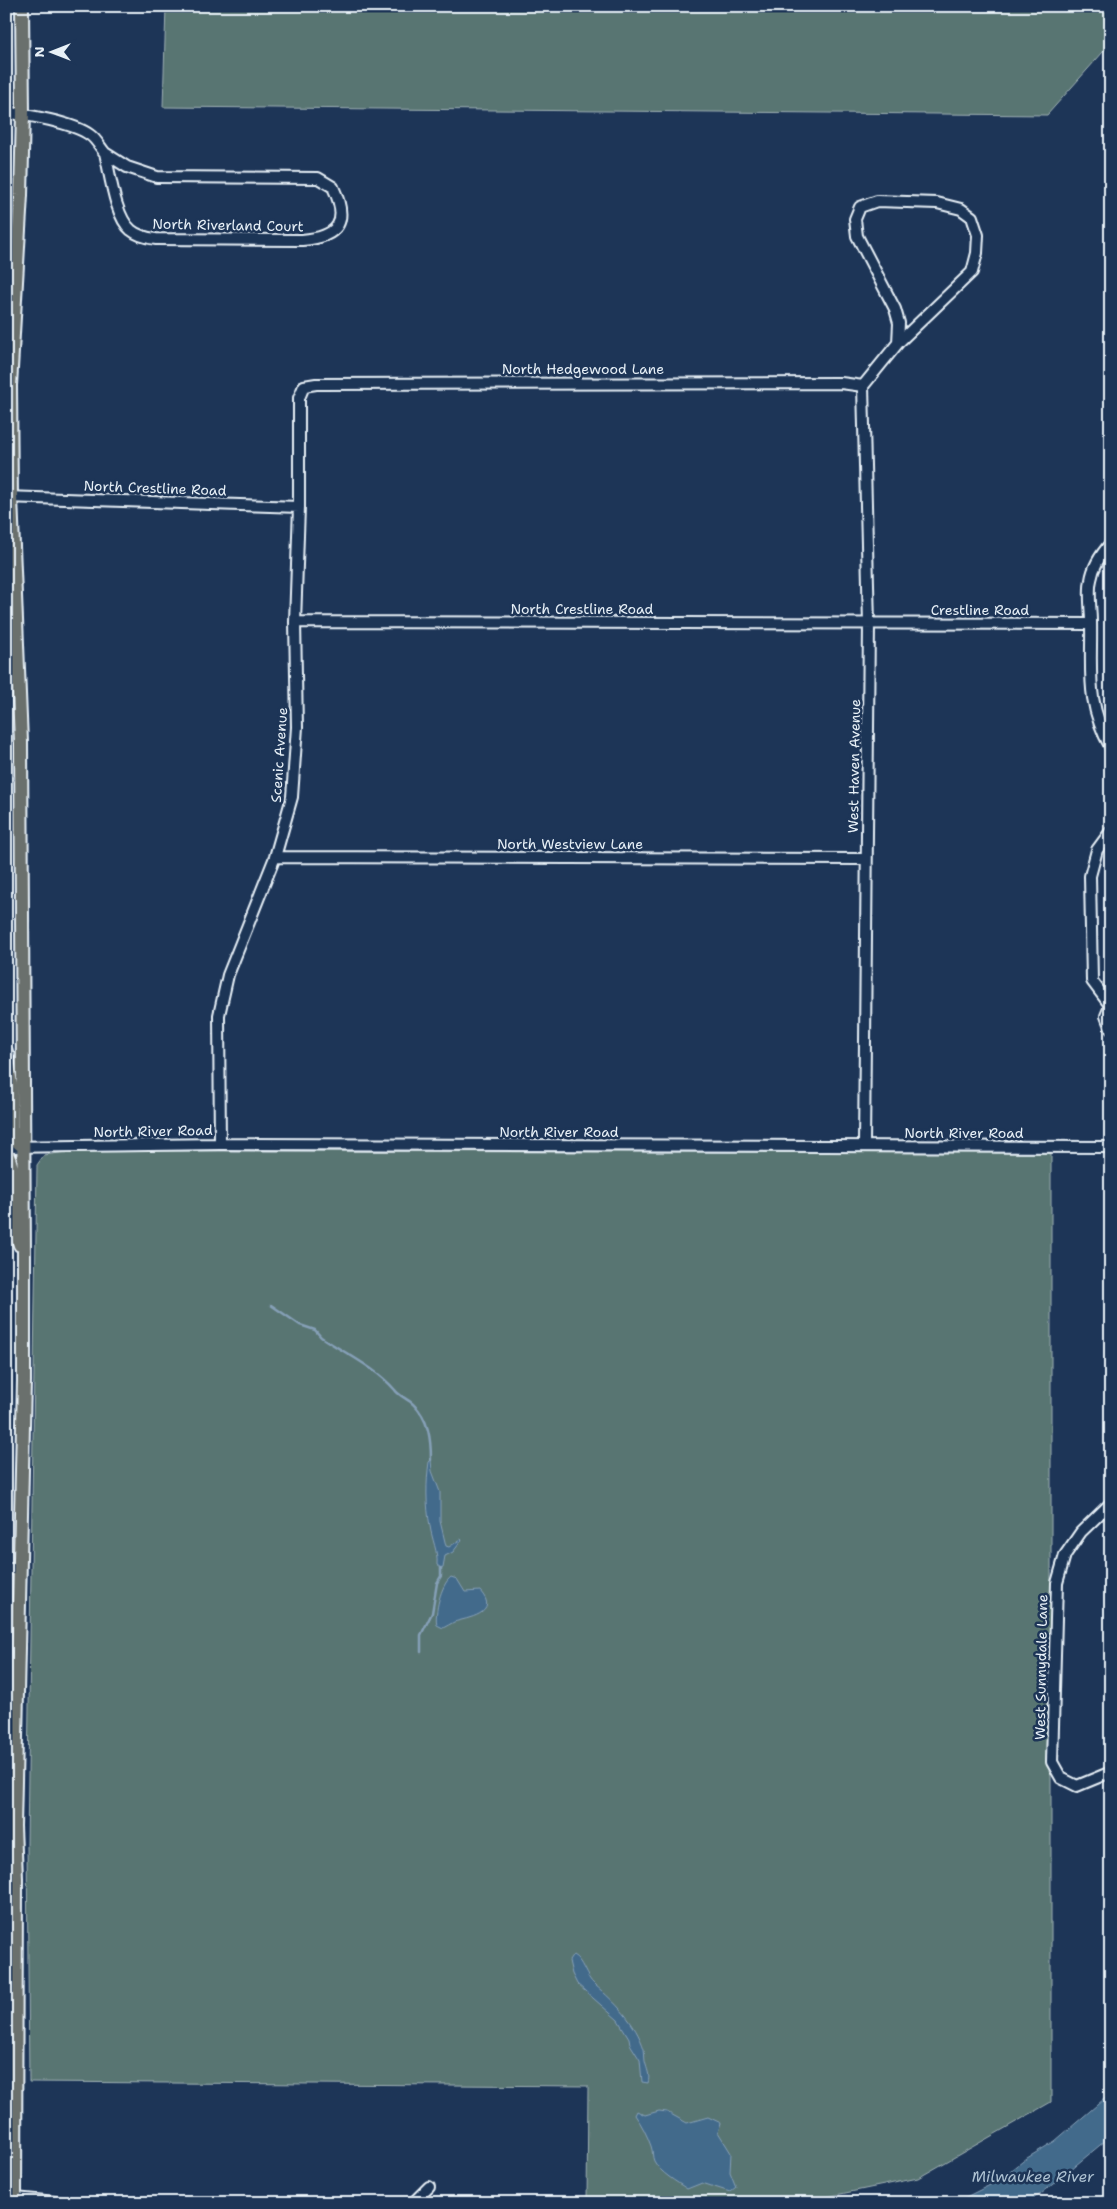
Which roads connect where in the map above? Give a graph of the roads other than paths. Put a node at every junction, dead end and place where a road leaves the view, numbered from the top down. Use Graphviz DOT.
graph roads {
  1 [pos="22,6"];
  2 [pos="6,113"];
  3 [pos="23,114"];
  4 [pos="105,153"];
  5 [pos="898,343"];
  6 [pos="304,386"];
  7 [pos="863,386"];
  8 [pos="9,497"];
  9 [pos="299,507"];
  10 [pos="1111,543"];
  11 [pos="295,622"];
  12 [pos="869,624"];
  13 [pos="1091,624"];
  14 [pos="1111,748"];
  15 [pos="1111,831"];
  16 [pos="275,857"];
  17 [pos="866,859"];
  18 [pos="1110,1004"];
  19 [pos="1111,1029"];
  20 [pos="6,1052"];
  21 [pos="220,1144"];
  22 [pos="22,1146"];
  23 [pos="864,1146"];
  24 [pos="6,1147"];
  25 [pos="1111,1147"];
  26 [pos="6,1153"];
  27 [pos="24,1256"];
  28 [pos="1111,1502"];
  29 [pos="6,1569"];
  30 [pos="19,1569"];
  31 [pos="1111,1772"];
  32 [pos="429,2188"];
  33 [pos="12,2199"];
  34 [pos="65,2203"];
  35 [pos="413,2203"];
  1 -- 3 [label="main road"];
  2 -- 3 [label="street, North Riverland Court"];
  3 -- 4 [label="street, North Riverland Court"];
  3 -- 8 [label="main road"];
  4 -- 4 [label="street, North Riverland Court"];
  5 -- 5 [label="street"];
  5 -- 7 [label="street"];
  6 -- 7 [label="street, North Hedgewood Lane"];
  6 -- 9 [label="street, Scenic Avenue"];
  7 -- 12 [label="street, West Haven Avenue"];
  8 -- 9 [label="street, North Crestline Road"];
  8 -- 22 [label="main road"];
  9 -- 11 [label="street, Scenic Avenue"];
  10 -- 13 [label="street"];
  11 -- 12 [label="street, North Crestline Road"];
  11 -- 16 [label="street, Scenic Avenue"];
  12 -- 13 [label="street, Crestline Road"];
  12 -- 17 [label="street, West Haven Avenue"];
  13 -- 14 [label="street"];
  15 -- 18 [label="street"];
  16 -- 17 [label="street, North Westview Lane"];
  16 -- 21 [label="street, Scenic Avenue"];
  17 -- 23 [label="street, West Haven Avenue"];
  18 -- 19 [label="street"];
  20 -- 22 [label="main road"];
  21 -- 22 [label="street, North River Road"];
  21 -- 23 [label="street, North River Road"];
  22 -- 24 [label="street, North River Road"];
  22 -- 27 [label="main road"];
  23 -- 25 [label="street, North River Road"];
  26 -- 27 [label="main road"];
  27 -- 30 [label="main road"];
  28 -- 31 [label="street, West Sunnydale Lane"];
  29 -- 30 [label="street"];
  30 -- 33 [label="main road"];
  32 -- 35 [label="street"];
  33 -- 34 [label="street"];
}
